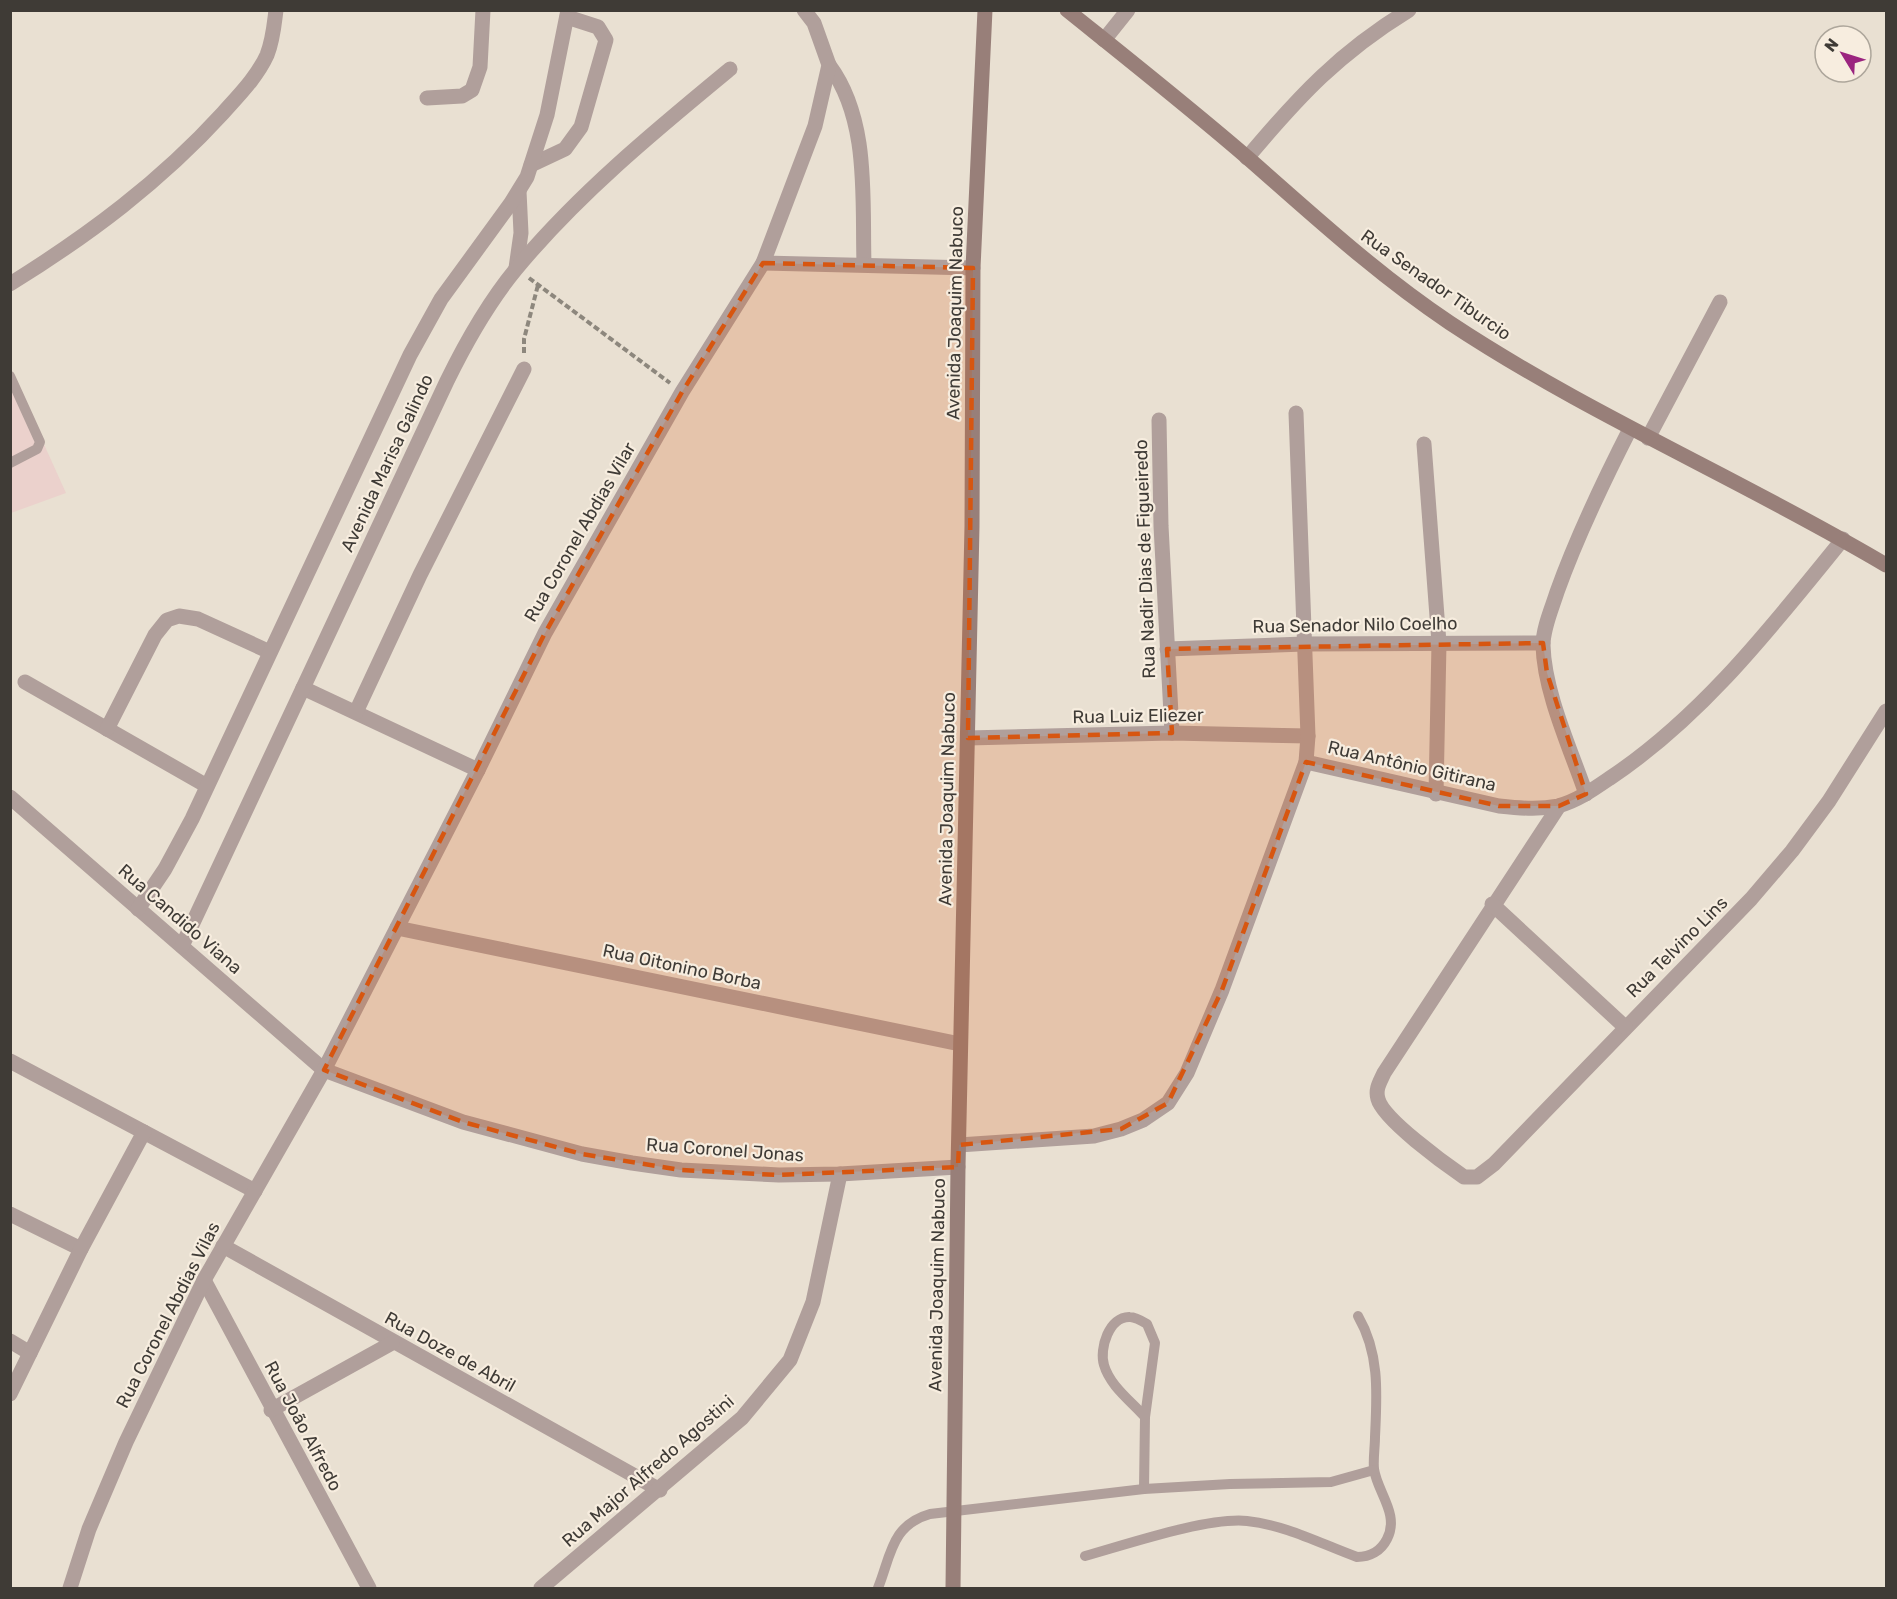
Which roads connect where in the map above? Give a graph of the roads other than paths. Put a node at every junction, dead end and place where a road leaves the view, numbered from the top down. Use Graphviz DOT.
graph roads {
  1 [pos="276,10"];
  2 [pos="483,10"];
  3 [pos="804,10"];
  4 [pos="985,10"];
  5 [pos="1067,10"];
  6 [pos="1128,10"];
  7 [pos="1409,10"];
  8 [pos="568,14"];
  9 [pos="1104,40"];
  10 [pos="829,65"];
  11 [pos="730,69"];
  12 [pos="427,98"];
  13 [pos="1247,158"];
  14 [pos="531,165"];
  15 [pos="519,190"];
  16 [pos="763,263"];
  17 [pos="864,264"];
  18 [pos="973,268"];
  19 [pos="516,269"];
  20 [pos="10,284"];
  21 [pos="1720,302"];
  22 [pos="524,369"];
  23 [pos="10,376"];
  24 [pos="1296,413"];
  25 [pos="1159,420"];
  26 [pos="1630,429"];
  27 [pos="1648,438"];
  28 [pos="1424,444"];
  29 [pos="10,463"];
  30 [pos="1843,539"];
  31 [pos="1887,565"];
  32 [pos="1439,643"];
  33 [pos="1304,644"];
  34 [pos="1543,644"];
  35 [pos="1167,649"];
  36 [pos="270,652"];
  37 [pos="25,682"];
  38 [pos="303,688"];
  39 [pos="1887,711"];
  40 [pos="356,712"];
  41 [pos="107,729"];
  42 [pos="1173,733"];
  43 [pos="1308,736"];
  44 [pos="968,738"];
  45 [pos="1306,762"];
  46 [pos="478,770"];
  47 [pos="207,786"];
  48 [pos="1436,794"];
  49 [pos="1586,794"];
  50 [pos="10,797"];
  51 [pos="1559,806"];
  52 [pos="1492,904"];
  53 [pos="138,909"];
  54 [pos="397,928"];
  55 [pos="182,946"];
  56 [pos="1625,1027"];
  57 [pos="960,1044"];
  58 [pos="10,1061"];
  59 [pos="324,1070"];
  60 [pos="144,1132"];
  61 [pos="959,1145"];
  62 [pos="958,1167"];
  63 [pos="840,1174"];
  64 [pos="255,1191"];
  65 [pos="10,1215"];
  66 [pos="223,1246"];
  67 [pos="81,1249"];
  68 [pos="204,1280"];
  69 [pos="1358,1316"];
  70 [pos="10,1341"];
  71 [pos="392,1343"];
  72 [pos="30,1353"];
  73 [pos="10,1394"];
  74 [pos="271,1410"];
  75 [pos="1145,1417"];
  76 [pos="1374,1470"];
  77 [pos="1144,1489"];
  78 [pos="660,1490"];
  79 [pos="954,1513"];
  80 [pos="1085,1556"];
  81 [pos="70,1588"];
  82 [pos="369,1588"];
  83 [pos="542,1588"];
  84 [pos="879,1588"];
  85 [pos="953,1588"];
  1 -- 20 [label="street"];
  2 -- 12 [label="street"];
  3 -- 10 [label="street"];
  4 -- 18 [label="street, Avenida Joaquim Nabuco"];
  5 -- 9 [label="street, Rua Senador Tiburcio"];
  6 -- 9 [label="street"];
  7 -- 13 [label="street"];
  8 -- 14 [label="street, Avenida Marisa Galindo"];
  8 -- 14 [label="street"];
  9 -- 13 [label="street, Rua Senador Tiburcio"];
  10 -- 16 [label="street, Rua Coronel Abdias Vilar"];
  10 -- 17 [label="street"];
  11 -- 19 [label="street, Avenida Marisa Galindo"];
  13 -- 26 [label="street, Rua Senador Tiburcio"];
  14 -- 15 [label="street, Avenida Marisa Galindo"];
  15 -- 19 [label="street"];
  15 -- 36 [label="street, Avenida Marisa Galindo"];
  16 -- 17 [label="street"];
  16 -- 46 [label="street, Rua Coronel Abdias Vilar"];
  17 -- 18 [label="street"];
  18 -- 44 [label="street, Avenida Joaquim Nabuco"];
  19 -- 38 [label="street, Avenida Marisa Galindo"];
  21 -- 27 [label="street"];
  22 -- 40 [label="street"];
  23 -- 29 [label="lane"];
  24 -- 33 [label="street"];
  25 -- 35 [label="street, Rua Nadir Dias de Figueiredo"];
  26 -- 27 [label="street, Rua Senador Tiburcio"];
  26 -- 34 [label="street"];
  27 -- 30 [label="street, Rua Senador Tiburcio"];
  28 -- 32 [label="street"];
  30 -- 31 [label="street, Rua Senador Tiburcio"];
  30 -- 49 [label="street, Rua Antônio Gitirana"];
  32 -- 33 [label="street, Rua Senador Nilo Coelho"];
  32 -- 34 [label="street, Rua Senador Nilo Coelho"];
  32 -- 48 [label="street"];
  33 -- 35 [label="street, Rua Senador Nilo Coelho"];
  33 -- 43 [label="street"];
  34 -- 49 [label="street"];
  35 -- 42 [label="street, Rua Nadir Dias de Figueiredo"];
  36 -- 41 [label="street"];
  36 -- 47 [label="street, Avenida Marisa Galindo"];
  37 -- 41 [label="street"];
  38 -- 40 [label="street"];
  38 -- 55 [label="street, Avenida Marisa Galindo"];
  39 -- 56 [label="street, Rua Telvino Lins"];
  40 -- 46 [label="street"];
  41 -- 47 [label="street"];
  42 -- 43 [label="street, Rua Luiz Eliezer"];
  42 -- 44 [label="street, Rua Luiz Eliezer"];
  43 -- 45 [label="street"];
  44 -- 57 [label="street, Avenida Joaquim Nabuco"];
  45 -- 48 [label="street, Rua Antônio Gitirana"];
  45 -- 61 [label="street, Rua Antônio Gitirana"];
  46 -- 54 [label="street, Rua Coronel Abdias Vilar"];
  47 -- 53 [label="street, Avenida Marisa Galindo"];
  48 -- 51 [label="street, Rua Antônio Gitirana"];
  49 -- 51 [label="street, Rua Antônio Gitirana"];
  50 -- 53 [label="street, Rua Candido Viana"];
  51 -- 52 [label="street"];
  52 -- 56 [label="street"];
  52 -- 56 [label="street, Rua Telvino Lins"];
  53 -- 55 [label="street, Rua Candido Viana"];
  54 -- 57 [label="street, Rua Oitonino Borba"];
  54 -- 59 [label="street, Rua Coronel Abdias Vilar"];
  55 -- 59 [label="street, Rua Candido Viana"];
  57 -- 61 [label="street, Avenida Joaquim Nabuco"];
  58 -- 60 [label="street"];
  59 -- 63 [label="street, Rua Coronel Jonas"];
  59 -- 64 [label="street, Rua Coronel Abdias Vilas"];
  60 -- 64 [label="street"];
  60 -- 67 [label="street"];
  61 -- 62 [label="street, Avenida Joaquim Nabuco"];
  62 -- 63 [label="street, Rua Coronel Jonas"];
  62 -- 79 [label="street, Avenida Joaquim Nabuco"];
  63 -- 78 [label="street, Rua Major Alfredo Agostini"];
  64 -- 66 [label="street, Rua Coronel Abdias Vilas"];
  65 -- 67 [label="street"];
  66 -- 68 [label="street, Rua Coronel Abdias Vilas"];
  66 -- 71 [label="street, Rua Doze de Abril"];
  67 -- 72 [label="street"];
  68 -- 74 [label="street, Rua João Alfredo"];
  68 -- 81 [label="street, Rua Coronel Abdias Vilas"];
  69 -- 76 [label="lane"];
  70 -- 72 [label="street"];
  71 -- 74 [label="street"];
  71 -- 78 [label="street, Rua Doze de Abril"];
  72 -- 73 [label="street"];
  74 -- 82 [label="street, Rua João Alfredo"];
  75 -- 75 [label="lane"];
  75 -- 77 [label="lane"];
  76 -- 77 [label="lane"];
  76 -- 80 [label="lane"];
  77 -- 79 [label="lane"];
  78 -- 83 [label="street, Rua Major Alfredo Agostini"];
  79 -- 84 [label="lane"];
  79 -- 85 [label="street, Avenida Joaquim Nabuco"];
}
